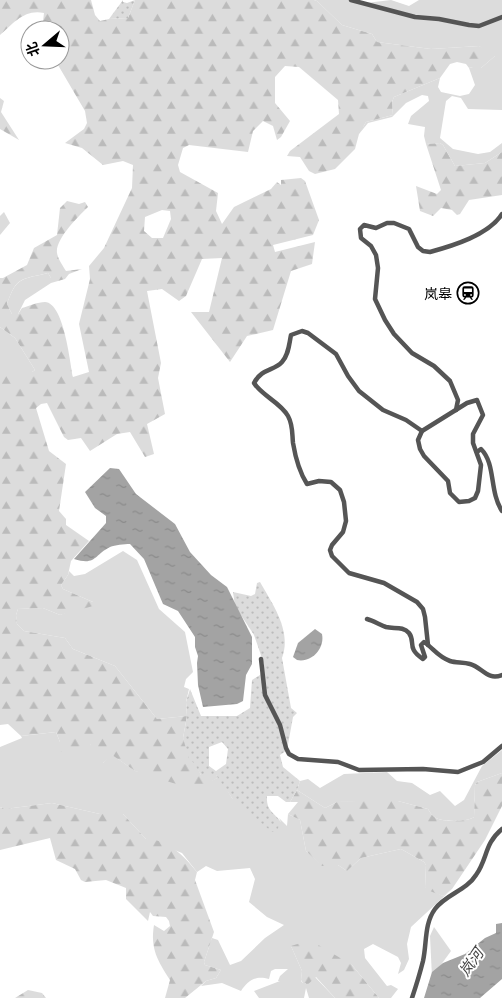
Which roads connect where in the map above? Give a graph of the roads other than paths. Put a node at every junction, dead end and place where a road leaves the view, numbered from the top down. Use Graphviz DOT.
graph roads {
  1 [pos="351,0"];
  2 [pos="502,17"];
  3 [pos="502,214"];
  4 [pos="456,410"];
  5 [pos="422,432"];
  6 [pos="478,452"];
  7 [pos="502,511"];
  8 [pos="367,619"];
  9 [pos="428,645"];
  10 [pos="261,659"];
  11 [pos="502,675"];
  12 [pos="502,746"];
  13 [pos="502,828"];
  14 [pos="412,998"];
  1 -- 2 [label="street"];
  3 -- 4 [label="street"];
  4 -- 5 [label="street"];
  4 -- 6 [label="street"];
  5 -- 6 [label="street"];
  5 -- 9 [label="street"];
  6 -- 7 [label="street"];
  8 -- 9 [label="street"];
  9 -- 11 [label="street"];
  10 -- 12 [label="street"];
  13 -- 14 [label="street"];
}
